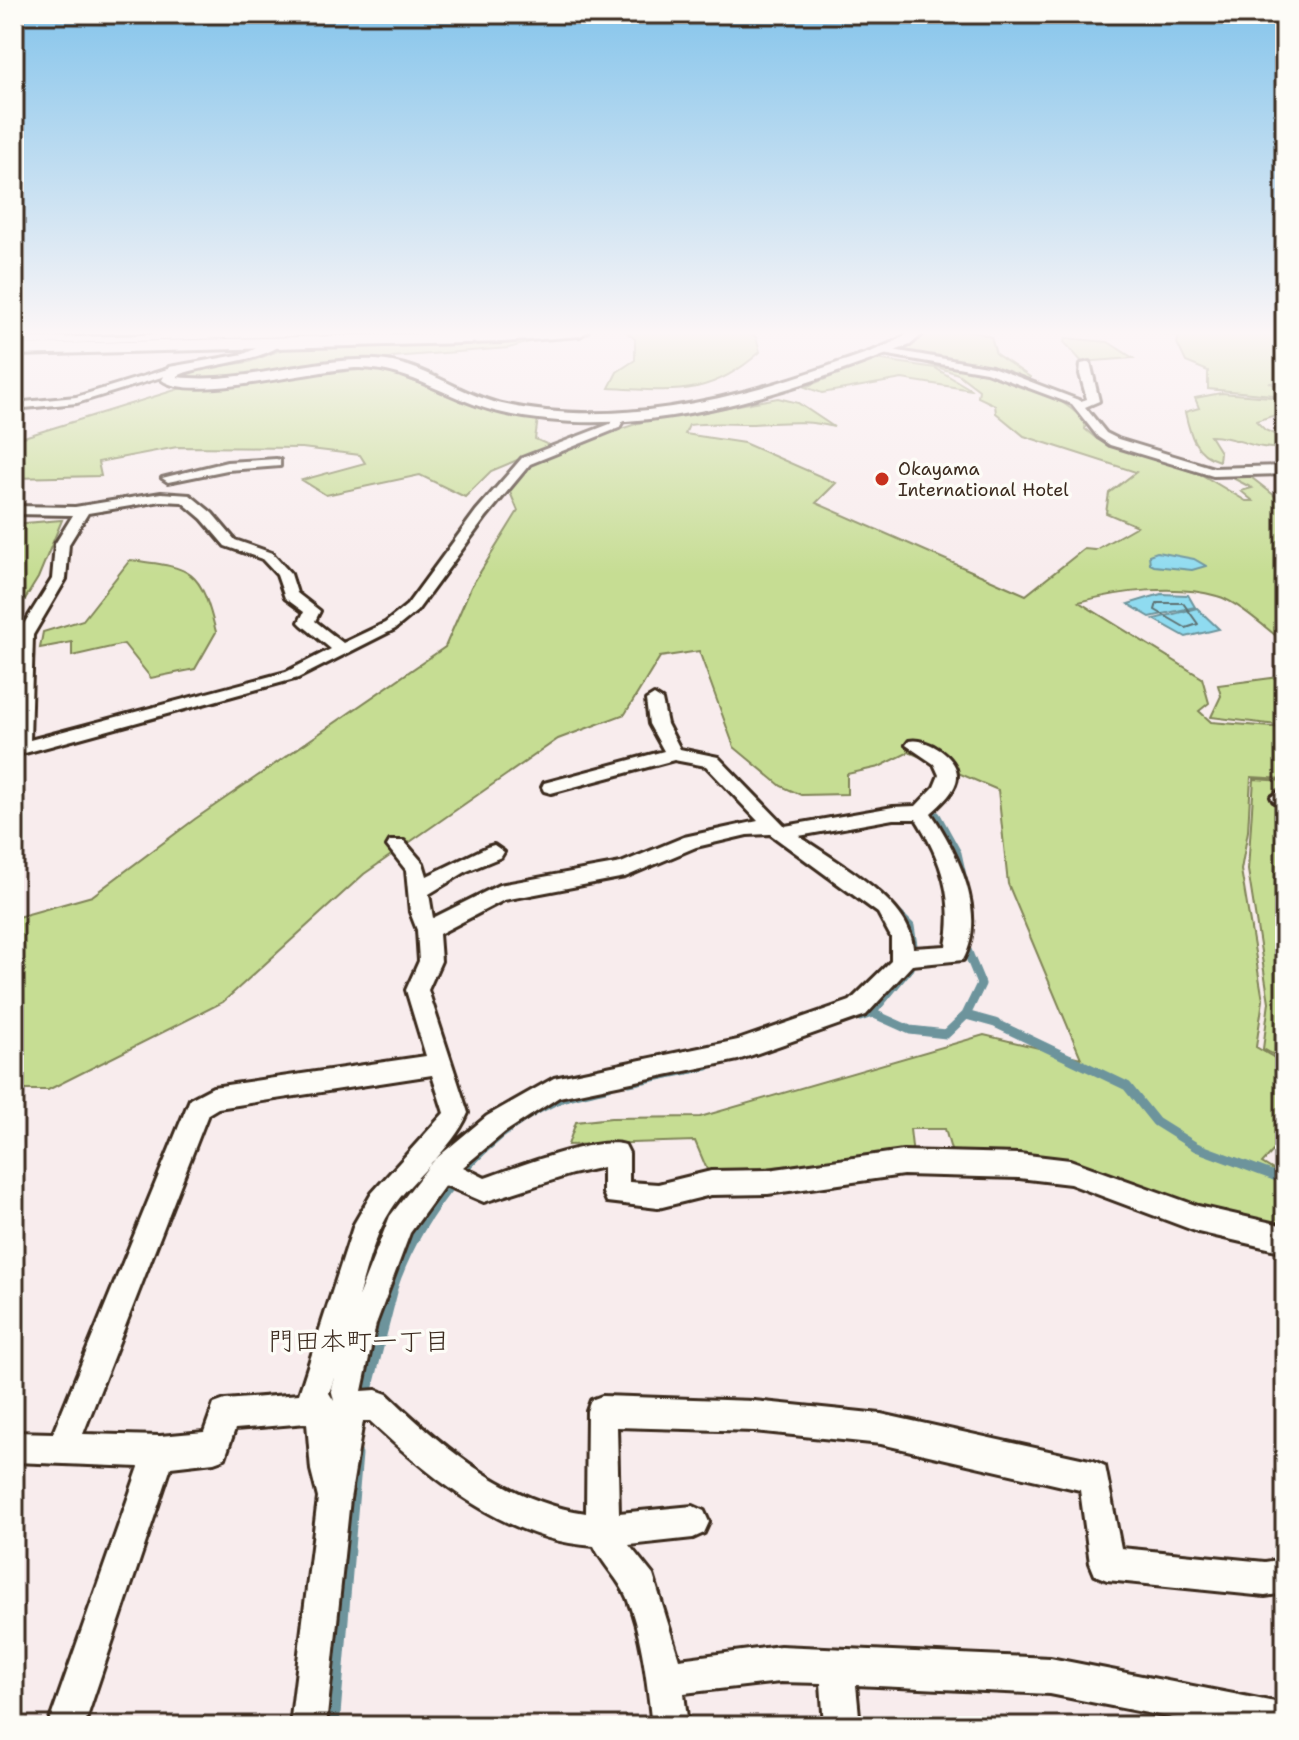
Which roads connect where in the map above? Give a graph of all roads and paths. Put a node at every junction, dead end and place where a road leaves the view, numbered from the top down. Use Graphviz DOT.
graph roads {
  1 [pos="531,412"];
  2 [pos="668,412"];
  3 [pos="1085,412"];
  4 [pos="618,419"];
  5 [pos="276,463"];
  6 [pos="1285,470"];
  7 [pos="161,497"];
  8 [pos="14,510"];
  9 [pos="83,510"];
  10 [pos="340,649"];
  11 [pos="654,700"];
  12 [pos="18,703"];
  13 [pos="915,745"];
  14 [pos="17,749"];
  15 [pos="674,754"];
  16 [pos="551,787"];
  17 [pos="921,812"];
  18 [pos="778,830"];
  19 [pos="397,846"];
  20 [pos="494,852"];
  21 [pos="419,890"];
  22 [pos="428,930"];
  23 [pos="910,957"];
  24 [pos="437,1064"];
  25 [pos="451,1175"];
  26 [pos="1285,1239"];
  27 [pos="350,1407"];
  28 [pos="14,1447"];
  29 [pos="62,1448"];
  30 [pos="160,1452"];
  31 [pos="693,1522"];
  32 [pos="603,1528"];
  33 [pos="1285,1576"];
  34 [pos="837,1667"];
  35 [pos="664,1678"];
  36 [pos="1285,1722"];
  37 [pos="66,1726"];
  38 [pos="308,1726"];
  39 [pos="670,1726"];
  40 [pos="842,1726"];
  1 -- 4 [label="street"];
  2 -- 4 [label="street"];
  3 -- 6 [label="street"];
  4 -- 10 [label="street"];
  5 -- 7 [label="street"];
  7 -- 9 [label="street"];
  7 -- 10 [label="street"];
  8 -- 9 [label="street"];
  9 -- 12 [label="street"];
  10 -- 14 [label="street"];
  11 -- 15 [label="street"];
  12 -- 14 [label="street"];
  13 -- 17 [label="street"];
  15 -- 16 [label="street"];
  15 -- 18 [label="street"];
  17 -- 18 [label="street"];
  17 -- 23 [label="street"];
  18 -- 22 [label="street"];
  18 -- 23 [label="street"];
  19 -- 21 [label="street"];
  20 -- 21 [label="street"];
  21 -- 22 [label="street"];
  22 -- 24 [label="street"];
  23 -- 25 [label="street"];
  24 -- 27 [label="street"];
  24 -- 29 [label="street"];
  25 -- 26 [label="street"];
  25 -- 27 [label="street"];
  27 -- 30 [label="street"];
  27 -- 32 [label="street"];
  27 -- 38 [label="street"];
  28 -- 29 [label="street"];
  29 -- 30 [label="street"];
  30 -- 37 [label="street"];
  31 -- 32 [label="street"];
  32 -- 33 [label="street"];
  32 -- 35 [label="street"];
  34 -- 35 [label="street"];
  34 -- 36 [label="street"];
  34 -- 40 [label="street"];
  35 -- 39 [label="street"];
}
